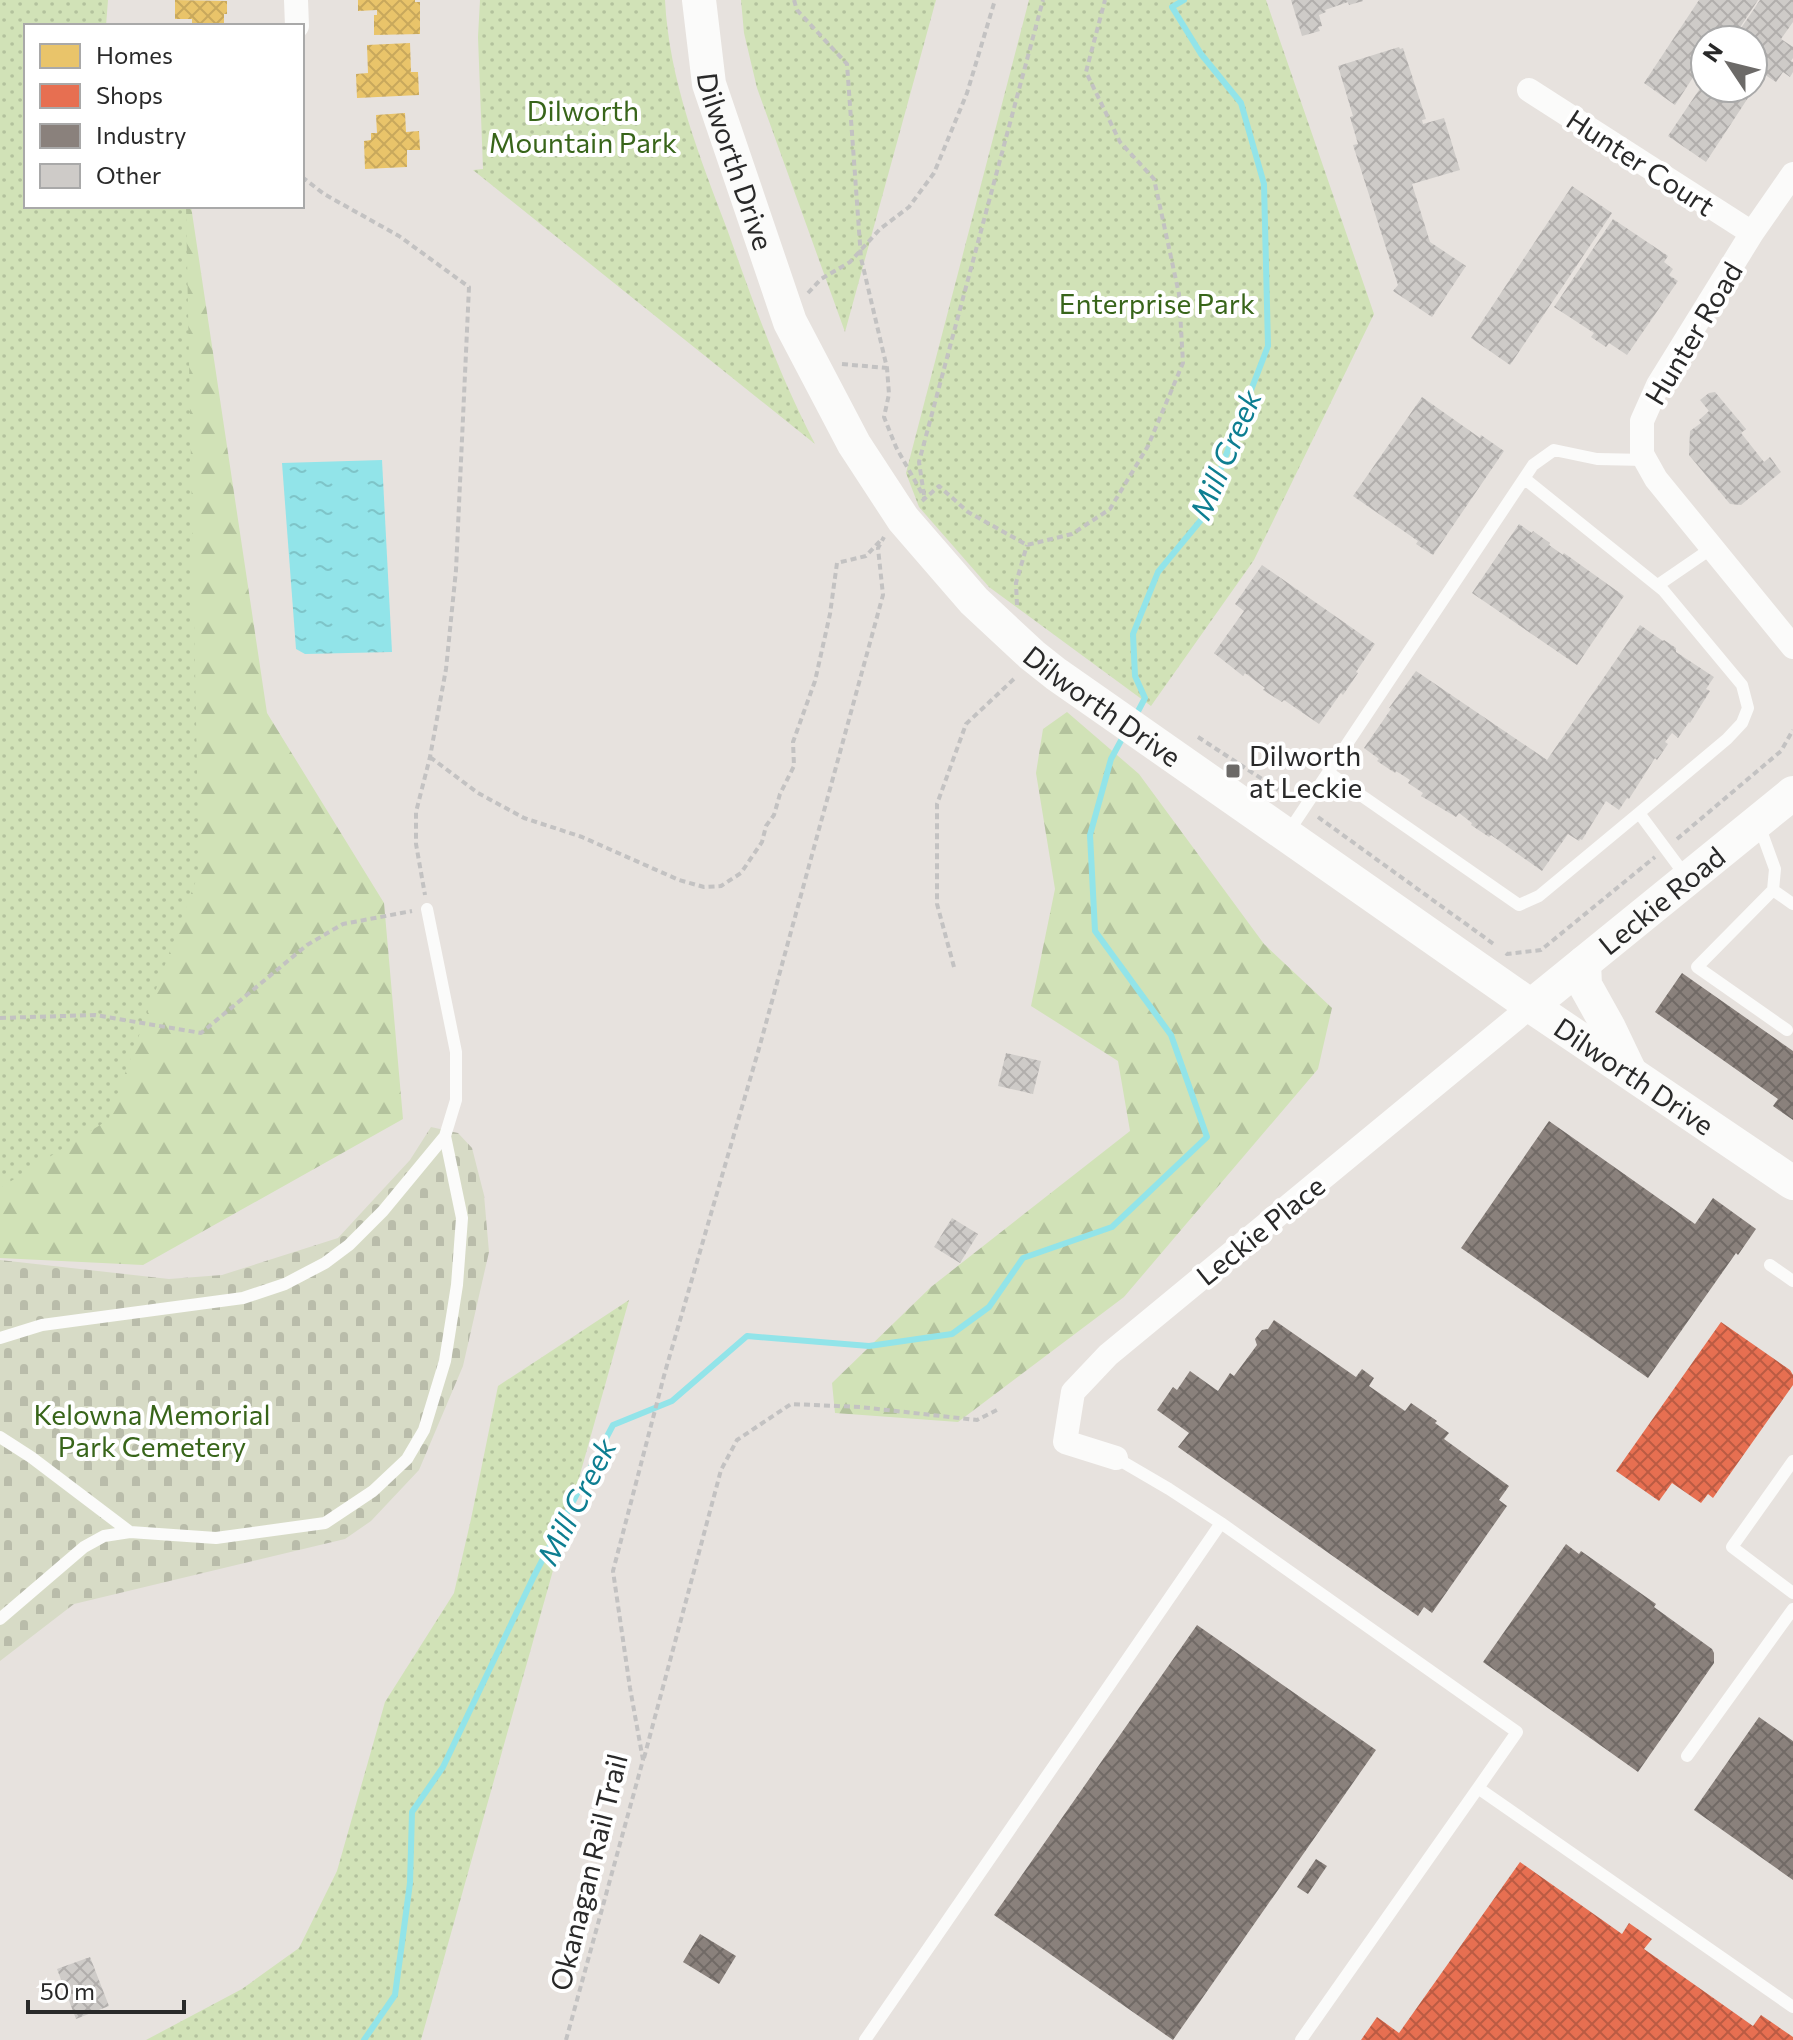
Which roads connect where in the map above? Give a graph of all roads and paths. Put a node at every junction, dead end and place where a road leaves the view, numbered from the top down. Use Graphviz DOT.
graph roads {
  1 [pos="296,0"];
  2 [pos="699,0"];
  3 [pos="794,0"];
  4 [pos="995,0"];
  5 [pos="1043,0"];
  6 [pos="1105,0"];
  7 [pos="297,24"];
  8 [pos="1529,90"];
  9 [pos="1793,174"];
  10 [pos="304,179"];
  11 [pos="1752,233"];
  12 [pos="861,251"];
  13 [pos="807,293"];
  14 [pos="834,358"];
  15 [pos="887,368"];
  16 [pos="1646,460"];
  17 [pos="1525,479"];
  18 [pos="924,497"];
  19 [pos="1027,545"];
  20 [pos="1712,548"];
  21 [pos="1658,585"];
  22 [pos="1017,611"];
  23 [pos="1793,647"];
  24 [pos="1032,655"];
  25 [pos="1193,734"];
  26 [pos="430,757"];
  27 [pos="1329,773"];
  28 [pos="1793,793"];
  29 [pos="1639,813"];
  30 [pos="1296,821"];
  31 [pos="1758,822"];
  32 [pos="1688,879"];
  33 [pos="1773,890"];
  34 [pos="1793,904"];
  35 [pos="427,909"];
  36 [pos="1507,954"];
  37 [pos="1584,963"];
  38 [pos="954,967"];
  39 [pos="1531,1006"];
  40 [pos="0,1018"];
  41 [pos="1787,1030"];
  42 [pos="1630,1072"];
  43 [pos="445,1136"];
  44 [pos="1793,1183"];
  45 [pos="1770,1265"];
  46 [pos="1793,1281"];
  47 [pos="0,1338"];
  48 [pos="997,1410"];
  49 [pos="0,1437"];
  50 [pos="1116,1458"];
  51 [pos="1793,1461"];
  52 [pos="1221,1523"];
  53 [pos="130,1532"];
  54 [pos="1793,1593"];
  55 [pos="1793,1609"];
  56 [pos="0,1619"];
  57 [pos="1687,1756"];
  58 [pos="643,1760"];
  59 [pos="1478,1788"];
  60 [pos="1793,2007"];
  61 [pos="566,2040"];
  62 [pos="865,2040"];
  63 [pos="1301,2040"];
  1 -- 7 [label="street"];
  2 -- 24 [label="main road, Dilworth Drive"];
  3 -- 12 [label="path"];
  4 -- 12 [label="path"];
  5 -- 18 [label="path"];
  6 -- 19 [label="path"];
  8 -- 11 [label="street, Hunter Court"];
  9 -- 11 [label="street, Hunter Road"];
  10 -- 26 [label="path"];
  11 -- 16 [label="street, Hunter Road"];
  12 -- 13 [label="path"];
  12 -- 15 [label="path"];
  14 -- 15 [label="path"];
  15 -- 18 [label="path"];
  16 -- 17 [label="lane"];
  16 -- 20 [label="street, Hunter Road"];
  17 -- 21 [label="lane"];
  17 -- 27 [label="lane"];
  18 -- 19 [label="path"];
  19 -- 22 [label="path"];
  20 -- 21 [label="lane"];
  20 -- 23 [label="street, Hunter Road"];
  21 -- 29 [label="lane"];
  24 -- 30 [label="main road, Dilworth Drive"];
  24 -- 38 [label="path"];
  25 -- 30 [label="path"];
  26 -- 35 [label="path"];
  26 -- 58 [label="path, Okanagan Rail Trail"];
  27 -- 29 [label="lane"];
  27 -- 30 [label="lane"];
  28 -- 31 [label="main road, Leckie Road"];
  29 -- 32 [label="lane"];
  30 -- 36 [label="path"];
  30 -- 39 [label="main road, Dilworth Drive"];
  31 -- 32 [label="main road, Leckie Road"];
  31 -- 33 [label="lane"];
  32 -- 37 [label="main road, Leckie Road"];
  33 -- 34 [label="lane"];
  33 -- 41 [label="lane"];
  35 -- 40 [label="path"];
  35 -- 43 [label="lane"];
  37 -- 39 [label="main road, Leckie Road"];
  37 -- 42 [label="main road"];
  39 -- 42 [label="main road, Dilworth Drive"];
  39 -- 50 [label="street, Leckie Place"];
  42 -- 44 [label="main road, Dilworth Drive"];
  43 -- 47 [label="lane"];
  43 -- 53 [label="lane"];
  45 -- 46 [label="lane"];
  48 -- 58 [label="path"];
  49 -- 53 [label="lane"];
  50 -- 52 [label="lane"];
  51 -- 54 [label="lane"];
  52 -- 59 [label="lane"];
  52 -- 62 [label="lane"];
  53 -- 56 [label="lane"];
  55 -- 57 [label="lane"];
  58 -- 61 [label="path, Okanagan Rail Trail"];
  59 -- 60 [label="lane"];
  59 -- 63 [label="lane"];
}
